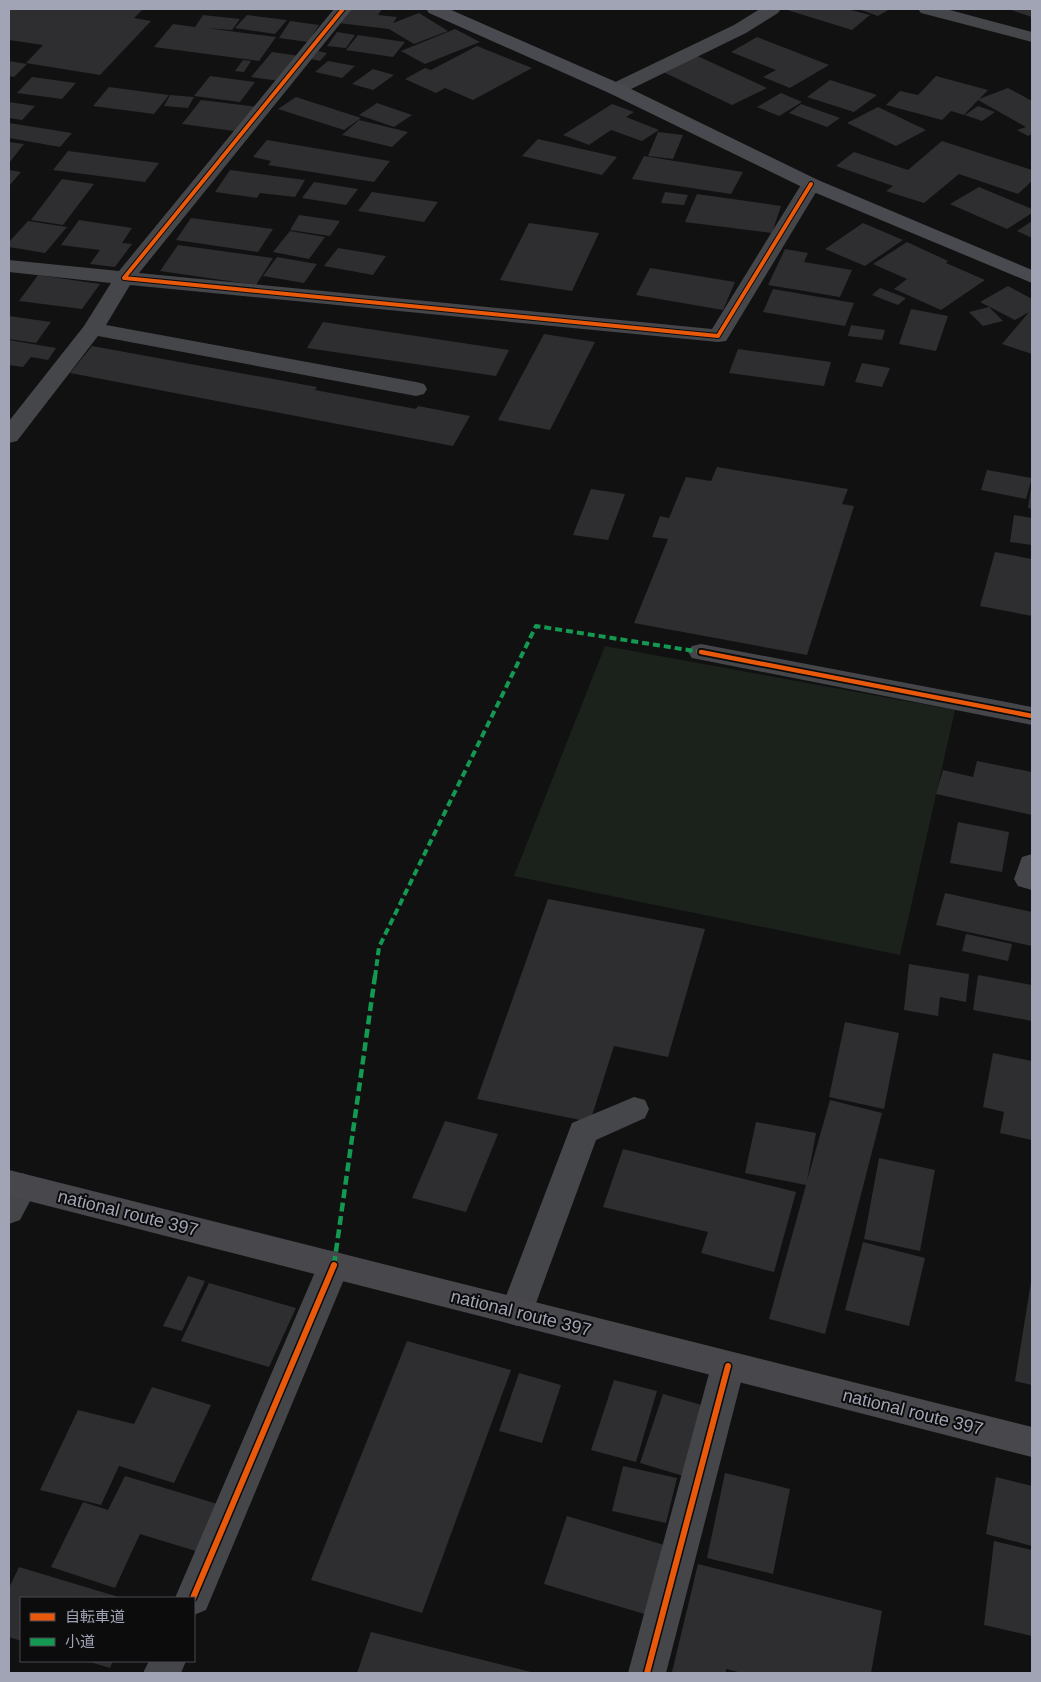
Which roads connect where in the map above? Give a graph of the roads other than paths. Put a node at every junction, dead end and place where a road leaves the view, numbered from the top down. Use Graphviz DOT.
graph roads {
  1 [pos="343,9"];
  2 [pos="435,9"];
  3 [pos="772,9"];
  4 [pos="927,9"];
  5 [pos="1032,37"];
  6 [pos="616,89"];
  7 [pos="810,184"];
  8 [pos="9,266"];
  9 [pos="1032,277"];
  10 [pos="124,278"];
  11 [pos="93,329"];
  12 [pos="416,389"];
  13 [pos="9,436"];
  14 [pos="701,652"];
  15 [pos="1032,716"];
  16 [pos="1032,864"];
  17 [pos="1032,880"];
  18 [pos="634,1109"];
  19 [pos="13,1193"];
  20 [pos="334,1266"];
  21 [pos="518,1312"];
  22 [pos="728,1366"];
  23 [pos="1032,1442"];
  24 [pos="193,1597"];
  25 [pos="647,1673"];
  1 -- 10 [label="street"];
  2 -- 6 [label="street"];
  3 -- 6 [label="street"];
  4 -- 5 [label="street"];
  6 -- 7 [label="street"];
  7 -- 9 [label="street"];
  7 -- 10 [label="street"];
  8 -- 10 [label="street"];
  10 -- 11 [label="street"];
  11 -- 12 [label="street"];
  11 -- 13 [label="street"];
  14 -- 15 [label="street"];
  16 -- 17 [label="street"];
  18 -- 21 [label="street"];
  19 -- 20 [label="highway, national route 397"];
  20 -- 21 [label="highway, national route 397"];
  20 -- 24 [label="street"];
  21 -- 22 [label="highway, national route 397"];
  22 -- 23 [label="highway, national route 397"];
  22 -- 25 [label="street"];
}
